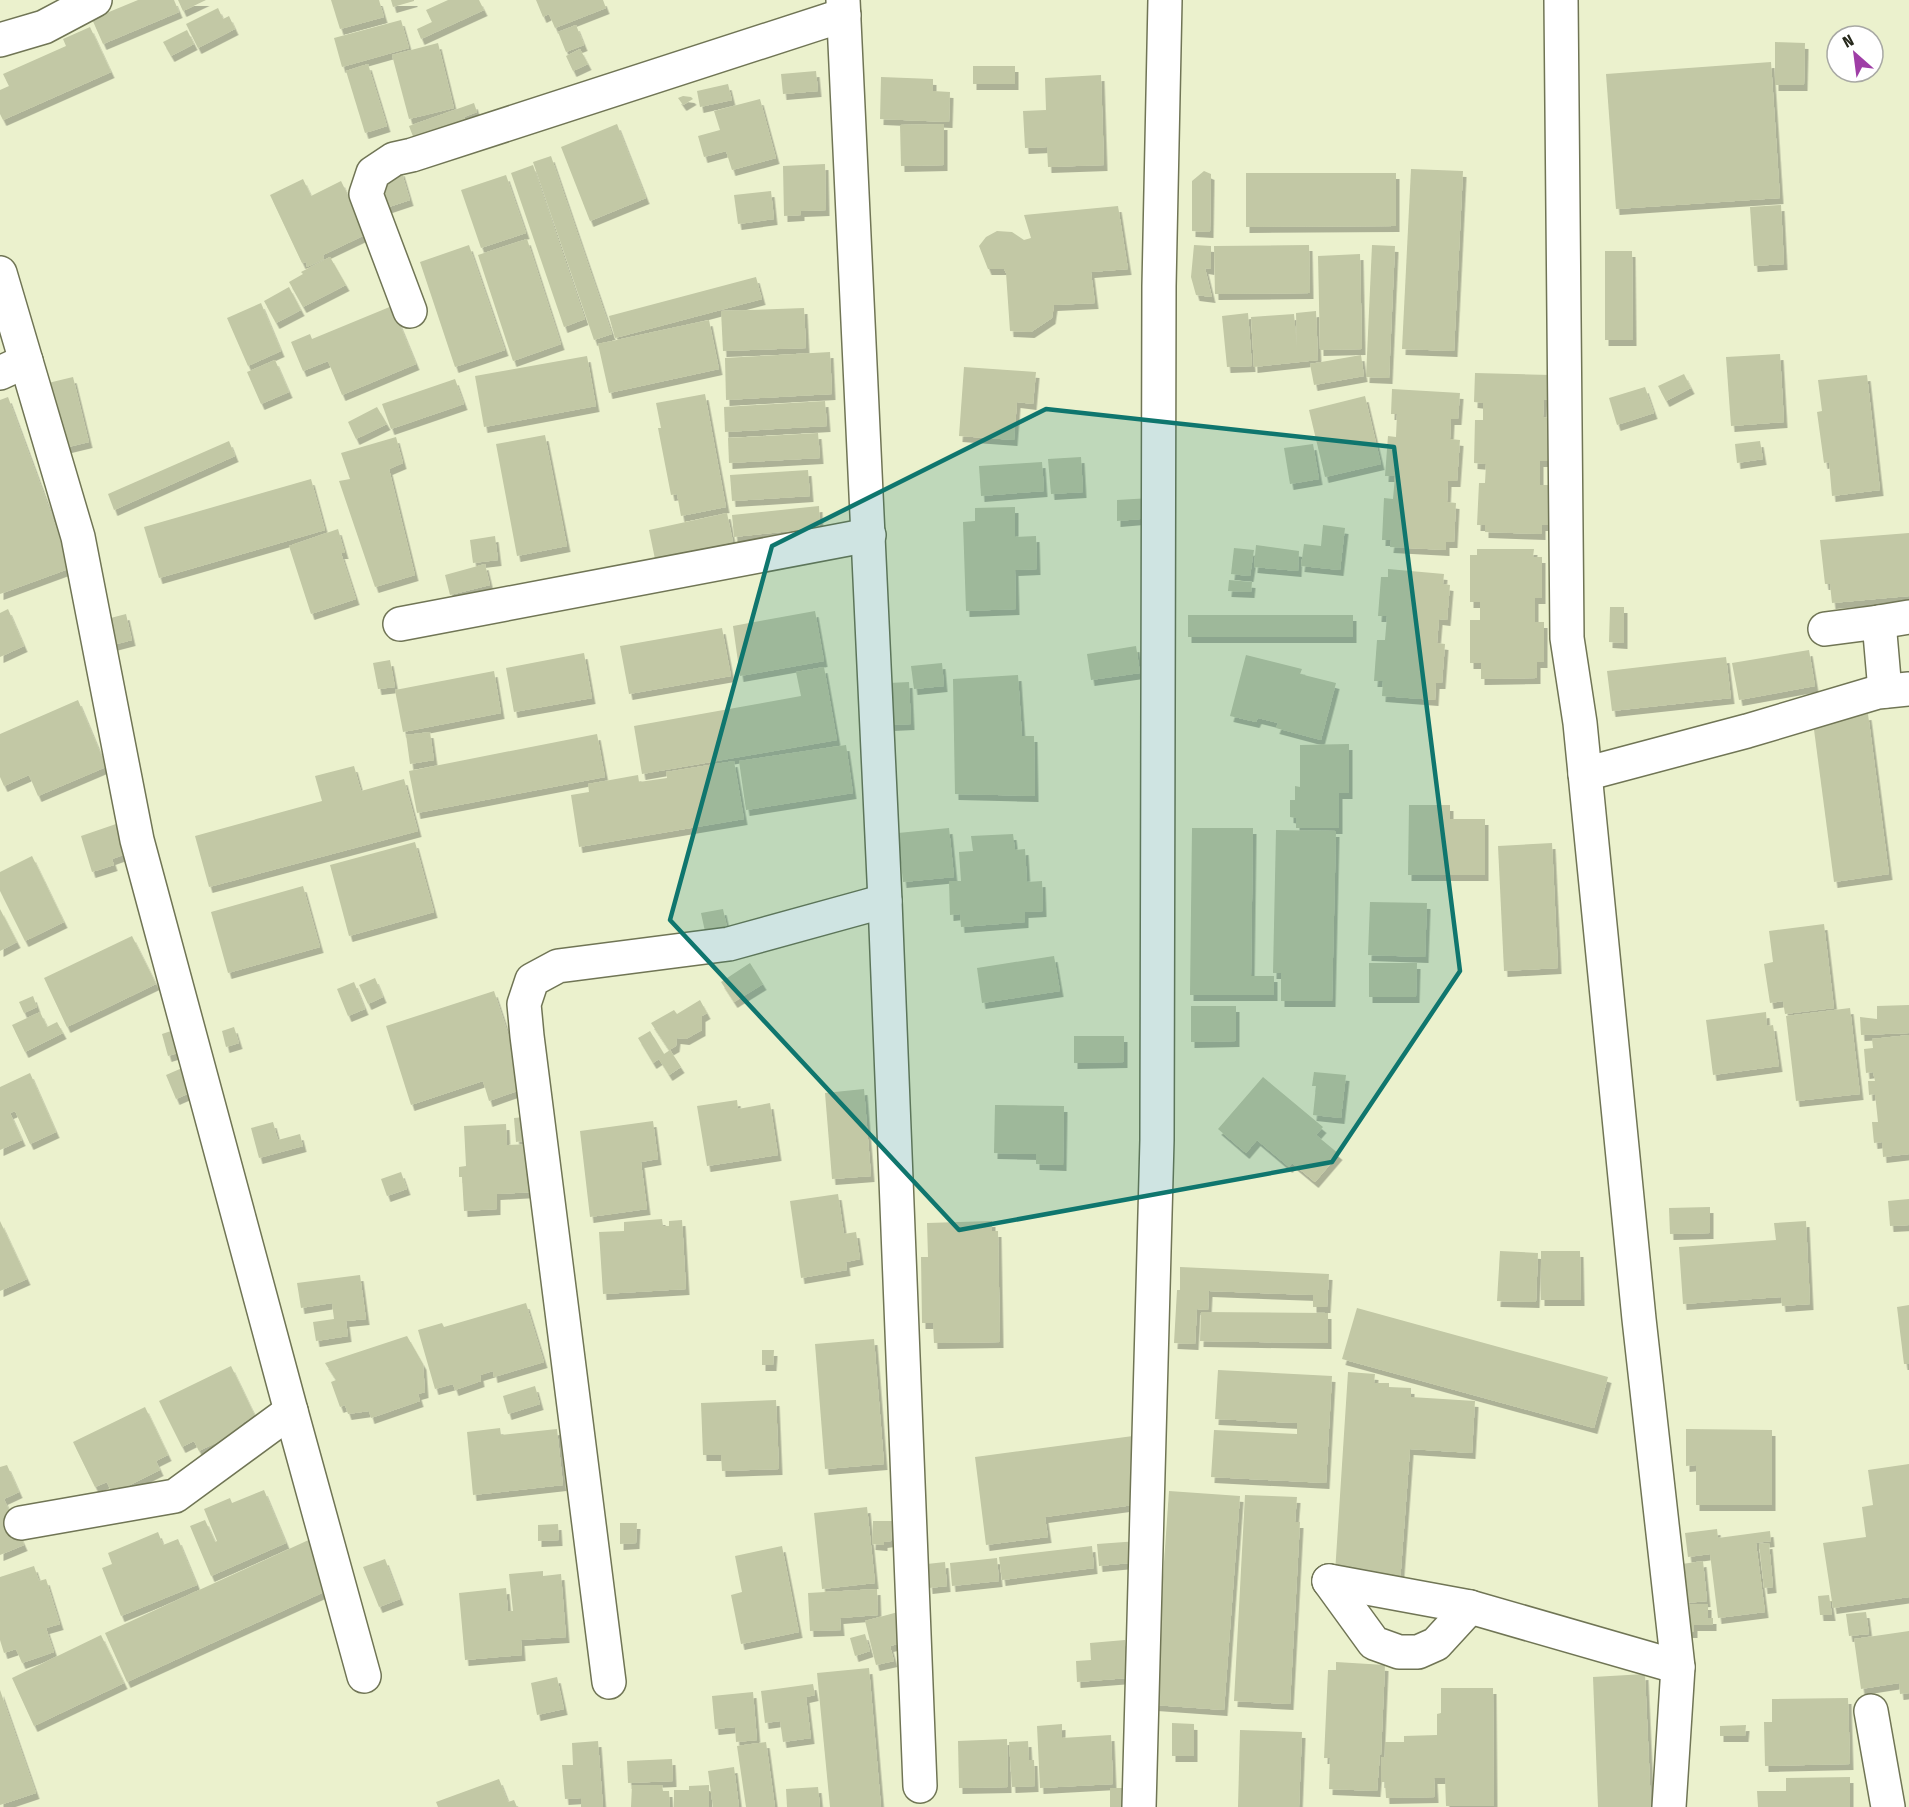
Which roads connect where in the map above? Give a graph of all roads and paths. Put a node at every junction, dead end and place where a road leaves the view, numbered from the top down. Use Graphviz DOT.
graph roads {
  1 [pos="95,0"];
  2 [pos="1165,0"];
  3 [pos="1561,0"];
  4 [pos="844,8"];
  5 [pos="0,40"];
  6 [pos="0,273"];
  7 [pos="410,311"];
  8 [pos="13,367"];
  9 [pos="869,535"];
  10 [pos="1894,620"];
  11 [pos="400,624"];
  12 [pos="1825,629"];
  13 [pos="1897,690"];
  14 [pos="1585,774"];
  15 [pos="885,901"];
  16 [pos="291,1411"];
  17 [pos="21,1523"];
  18 [pos="1470,1607"];
  19 [pos="1678,1667"];
  20 [pos="364,1676"];
  21 [pos="609,1682"];
  22 [pos="1871,1710"];
  23 [pos="920,1786"];
  24 [pos="1139,1807"];
  25 [pos="1669,1807"];
  26 [pos="1888,1807"];
  1 -- 5 [label="street"];
  2 -- 24 [label="street"];
  3 -- 14 [label="street"];
  4 -- 7 [label="street"];
  4 -- 9 [label="street"];
  6 -- 8 [label="street"];
  8 -- 16 [label="street"];
  9 -- 11 [label="street"];
  9 -- 15 [label="street"];
  10 -- 12 [label="street"];
  10 -- 13 [label="street"];
  13 -- 14 [label="street"];
  14 -- 19 [label="street"];
  15 -- 21 [label="street"];
  15 -- 23 [label="street"];
  16 -- 17 [label="street"];
  16 -- 20 [label="street"];
  18 -- 19 [label="street"];
  19 -- 25 [label="street"];
  22 -- 26 [label="street"];
}
